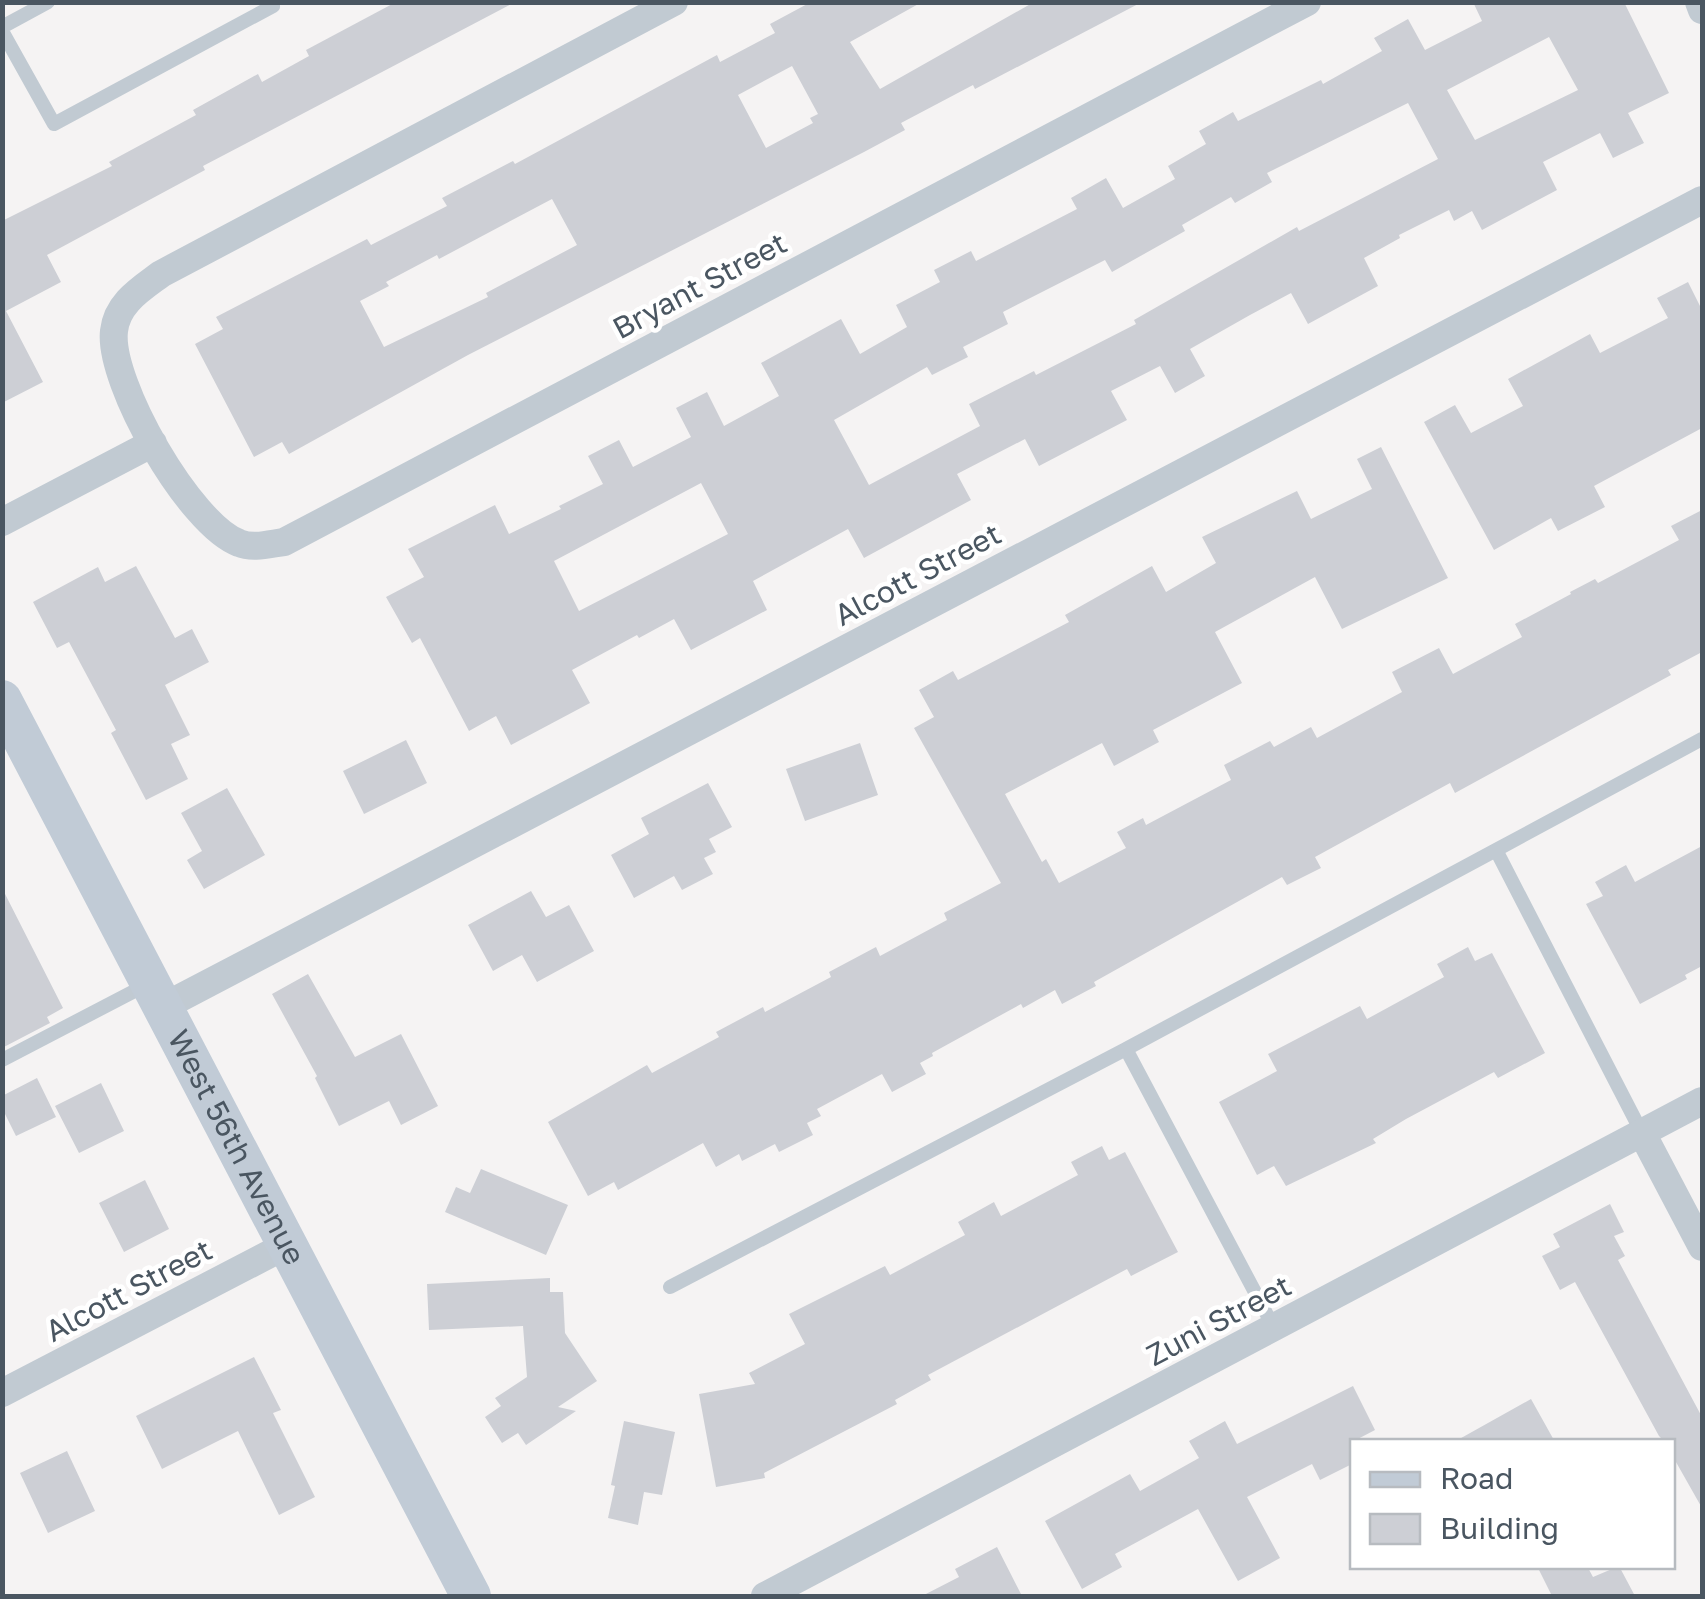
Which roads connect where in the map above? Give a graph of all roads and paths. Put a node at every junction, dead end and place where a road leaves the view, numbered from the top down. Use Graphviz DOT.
graph roads {
  1 [pos="48,2"];
  2 [pos="272,2"];
  3 [pos="674,2"];
  4 [pos="1306,2"];
  5 [pos="1698,2"];
  6 [pos="1702,10"];
  7 [pos="2,29"];
  8 [pos="1702,200"];
  9 [pos="153,443"];
  10 [pos="2,522"];
  11 [pos="2,700"];
  12 [pos="1702,739"];
  13 [pos="1496,850"];
  14 [pos="157,995"];
  15 [pos="1126,1048"];
  16 [pos="2,1060"];
  17 [pos="1702,1101"];
  18 [pos="1642,1133"];
  19 [pos="285,1246"];
  20 [pos="1702,1247"];
  21 [pos="670,1287"];
  22 [pos="1274,1328"];
  23 [pos="2,1393"];
  24 [pos="471,1596"];
  25 [pos="765,1596"];
  1 -- 7 [label="lane"];
  2 -- 7 [label="lane"];
  3 -- 9 [label="street"];
  4 -- 9 [label="street, Bryant Street"];
  5 -- 6 [label="street"];
  8 -- 14 [label="street, Alcott Street"];
  9 -- 10 [label="street"];
  11 -- 14 [label="street, West 56th Avenue"];
  12 -- 13 [label="lane"];
  13 -- 15 [label="lane"];
  13 -- 18 [label="lane"];
  14 -- 16 [label="lane"];
  14 -- 19 [label="street, West 56th Avenue"];
  15 -- 21 [label="lane"];
  15 -- 22 [label="lane"];
  17 -- 18 [label="street, Zuni Street"];
  18 -- 20 [label="street"];
  18 -- 22 [label="street, Zuni Street"];
  19 -- 23 [label="street, Alcott Street"];
  19 -- 24 [label="street, West 56th Avenue"];
  22 -- 25 [label="street, Zuni Street"];
}
